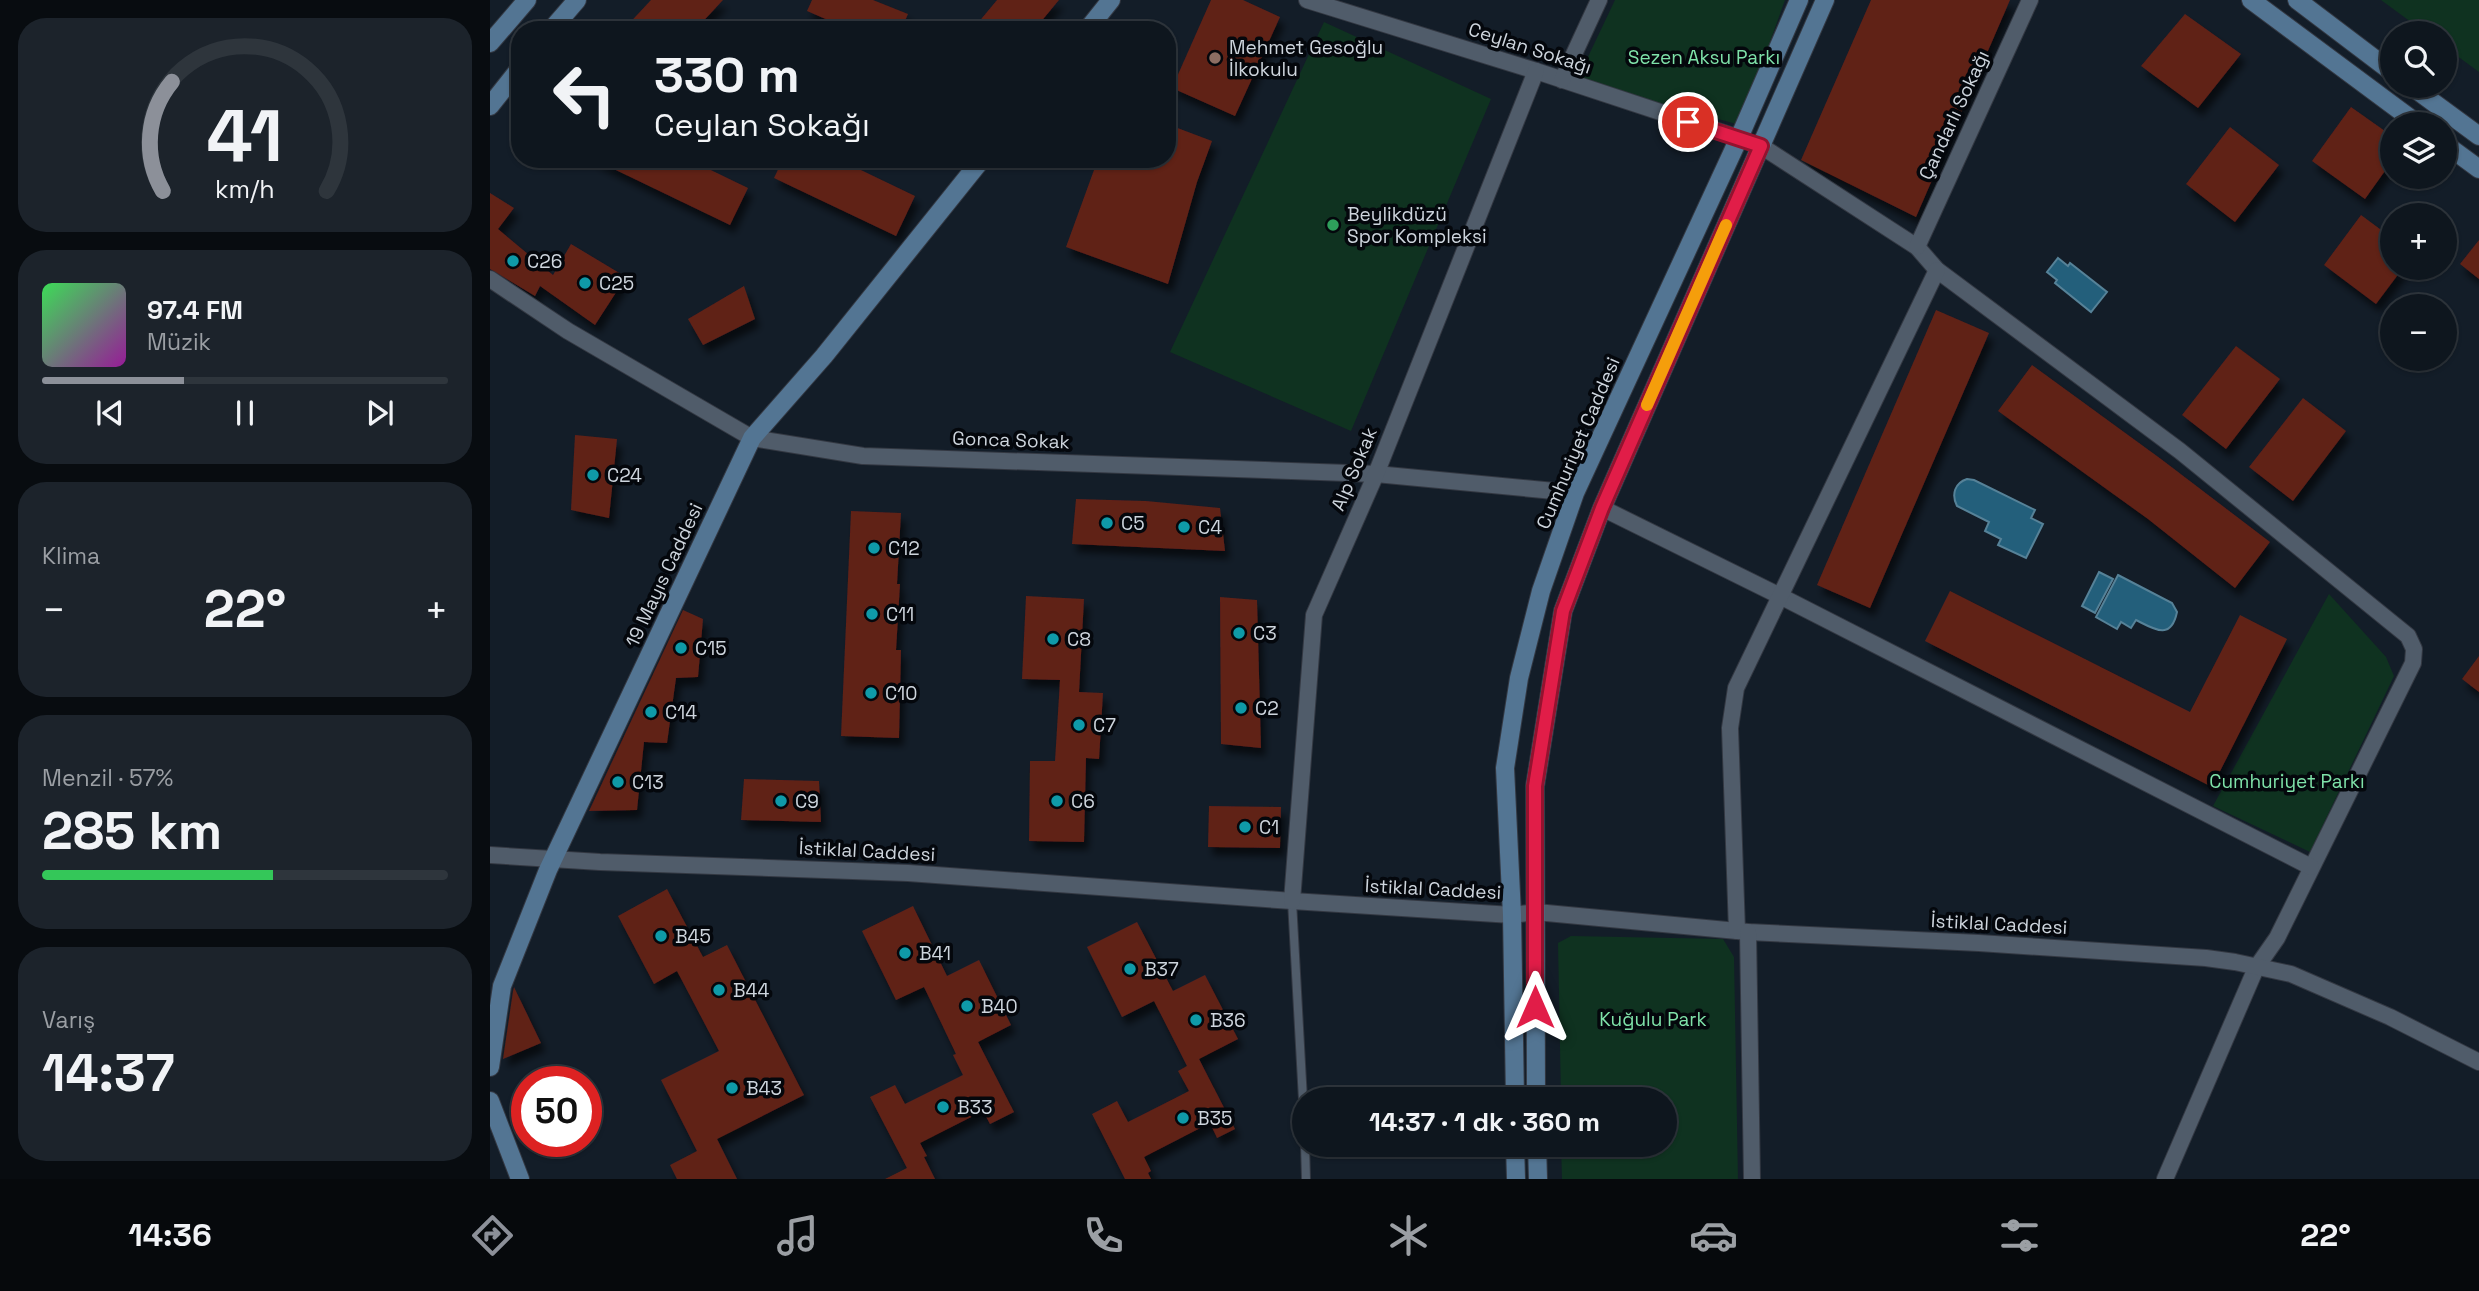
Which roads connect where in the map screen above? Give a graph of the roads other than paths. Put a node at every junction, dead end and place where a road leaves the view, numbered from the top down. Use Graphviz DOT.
graph roads {
  1 [pos="527,0"];
  2 [pos="577,0"];
  3 [pos="1111,0"];
  4 [pos="1307,0"];
  5 [pos="1599,0"];
  6 [pos="1799,0"];
  7 [pos="1825,0"];
  8 [pos="2030,0"];
  9 [pos="2250,0"];
  10 [pos="2297,0"];
  11 [pos="559,21"];
  12 [pos="1094,21"];
  13 [pos="490,43"];
  14 [pos="2380,63"];
  15 [pos="1536,71"];
  16 [pos="511,79"];
  17 [pos="1562,80"];
  18 [pos="2427,98"];
  19 [pos="490,106"];
  20 [pos="2402,112"];
  21 [pos="2479,136"];
  22 [pos="1739,138"];
  23 [pos="1761,146"];
  24 [pos="2457,153"];
  25 [pos="975,168"];
  26 [pos="2479,170"];
  27 [pos="1917,247"];
  28 [pos="1937,270"];
  29 [pos="490,279"];
  30 [pos="752,438"];
  31 [pos="1376,474"];
  32 [pos="1575,494"];
  33 [pos="1602,508"];
  34 [pos="1780,596"];
  35 [pos="490,855"];
  36 [pos="553,858"];
  37 [pos="2311,867"];
  38 [pos="1292,901"];
  39 [pos="1536,912"];
  40 [pos="1512,915"];
  41 [pos="1742,931"];
  42 [pos="2256,968"];
  43 [pos="2479,1062"];
  44 [pos="490,1067"];
  45 [pos="1302,1087"];
  46 [pos="1515,1087"];
  47 [pos="1536,1087"];
  48 [pos="490,1101"];
  49 [pos="1305,1157"];
  50 [pos="1515,1157"];
  51 [pos="1537,1157"];
  52 [pos="520,1179"];
  53 [pos="1306,1179"];
  54 [pos="1516,1179"];
  55 [pos="1538,1179"];
  56 [pos="1752,1179"];
  57 [pos="2165,1179"];
  1 -- 13 [label="main road"];
  2 -- 11 [label="main road"];
  3 -- 12 [label="main road"];
  4 -- 15 [label="street, Ceylan Sokağı"];
  5 -- 17 [label="street"];
  6 -- 22 [label="main road, Cumhuriyet Caddesi"];
  7 -- 23 [label="main road"];
  8 -- 27 [label="street, Çandarlı Sokağı"];
  9 -- 20 [label="main road"];
  10 -- 14 [label="main road"];
  15 -- 17 [label="street, Ceylan Sokağı"];
  15 -- 31 [label="street, Alp Sokak"];
  16 -- 19 [label="main road"];
  17 -- 22 [label="street, Ceylan Sokağı"];
  18 -- 21 [label="main road"];
  22 -- 23 [label="main road"];
  22 -- 32 [label="main road, Cumhuriyet Caddesi"];
  23 -- 27 [label="street"];
  23 -- 33 [label="main road"];
  24 -- 26 [label="main road"];
  25 -- 30 [label="main road, 19 Mayıs Caddesi"];
  27 -- 28 [label="street"];
  28 -- 34 [label="street"];
  28 -- 37 [label="street"];
  29 -- 30 [label="street, Gonca Sokak"];
  30 -- 31 [label="street, Gonca Sokak"];
  30 -- 36 [label="main road, 19 Mayıs Caddesi"];
  31 -- 32 [label="street, Gonca Sokak"];
  31 -- 38 [label="street, Alp Sokak"];
  32 -- 33 [label="main road"];
  32 -- 40 [label="main road, Cumhuriyet Caddesi"];
  33 -- 34 [label="street"];
  33 -- 39 [label="main road"];
  34 -- 37 [label="street"];
  34 -- 41 [label="street"];
  35 -- 36 [label="street, İstiklal Caddesi"];
  36 -- 38 [label="street, İstiklal Caddesi"];
  36 -- 44 [label="main road, 19 Mayıs Caddesi"];
  37 -- 42 [label="street"];
  38 -- 40 [label="street, İstiklal Caddesi"];
  38 -- 45 [label="lane"];
  39 -- 40 [label="street, İstiklal Caddesi"];
  39 -- 41 [label="street, İstiklal Caddesi"];
  39 -- 47 [label="main road"];
  40 -- 46 [label="main road, Cumhuriyet Caddesi"];
  41 -- 42 [label="street, İstiklal Caddesi"];
  41 -- 56 [label="street"];
  42 -- 43 [label="street, İstiklal Caddesi"];
  42 -- 57 [label="street"];
  48 -- 52 [label="main road"];
  49 -- 53 [label="lane"];
  50 -- 54 [label="main road"];
  51 -- 55 [label="main road"];
}
